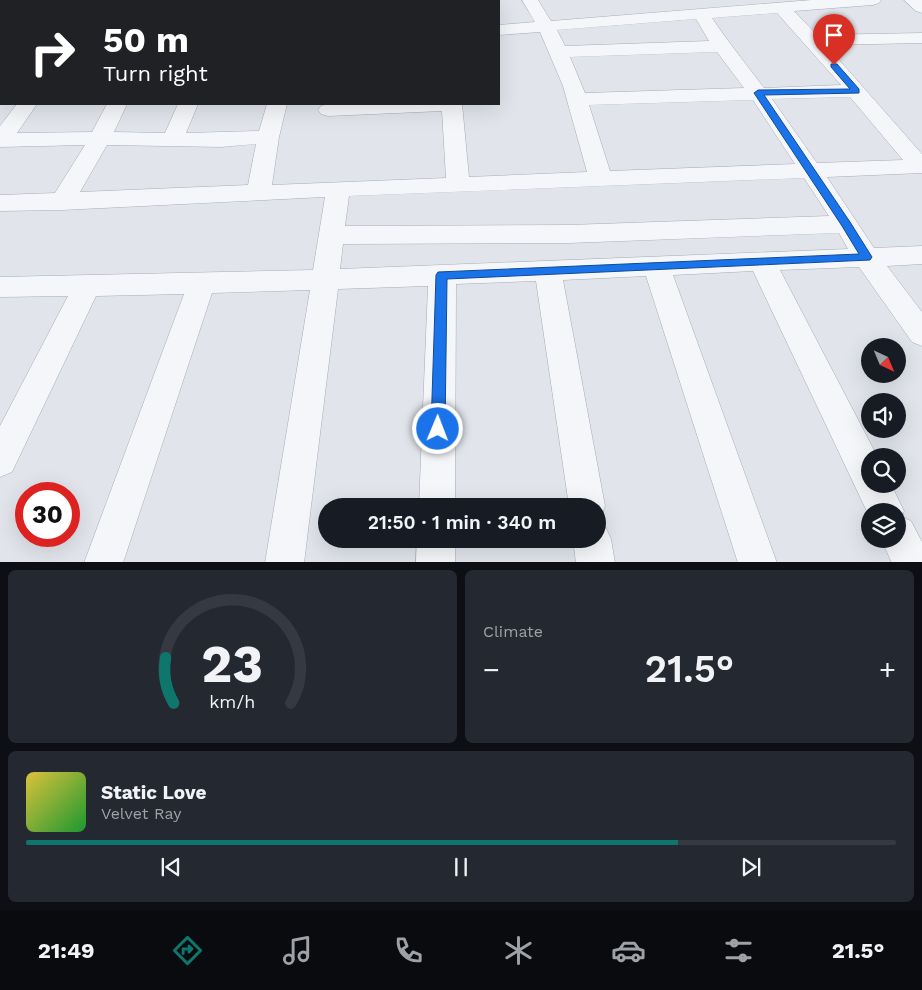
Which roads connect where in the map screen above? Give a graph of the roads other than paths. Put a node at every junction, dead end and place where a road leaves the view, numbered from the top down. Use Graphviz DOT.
graph roads {
  1 [pos="535,0"];
  2 [pos="873,0"];
  3 [pos="912,0"];
  4 [pos="781,7"];
  5 [pos="922,8"];
  6 [pos="702,15"];
  7 [pos="548,26"];
  8 [pos="500,30"];
  9 [pos="922,38"];
  10 [pos="812,40"];
  11 [pos="721,46"];
  12 [pos="560,52"];
  13 [pos="856,91"];
  14 [pos="758,93"];
  15 [pos="578,100"];
  16 [pos="26,105"];
  17 [pos="116,105"];
  18 [pos="188,105"];
  19 [pos="277,105"];
  20 [pos="416,105"];
  21 [pos="452,105"];
  22 [pos="379,106"];
  23 [pos="328,110"];
  24 [pos="268,137"];
  25 [pos="100,138"];
  26 [pos="1,140"];
  27 [pos="172,140"];
  28 [pos="921,166"];
  29 [pos="810,170"];
  30 [pos="600,179"];
  31 [pos="458,185"];
  32 [pos="338,190"];
  33 [pos="259,194"];
  34 [pos="62,202"];
  35 [pos="0,203"];
  36 [pos="847,224"];
  37 [pos="332,235"];
  38 [pos="922,255"];
  39 [pos="866,257"];
  40 [pos="762,262"];
  41 [pos="657,267"];
  42 [pos="548,271"];
  43 [pos="442,275"];
  44 [pos="325,279"];
  45 [pos="202,283"];
  46 [pos="87,286"];
  47 [pos="0,287"];
  48 [pos="922,334"];
  49 [pos="0,461"];
  50 [pos="861,461"];
  51 [pos="437,498"];
  52 [pos="586,498"];
  53 [pos="436,548"];
  54 [pos="594,548"];
  55 [pos="905,548"];
  56 [pos="103,562"];
  57 [pos="284,562"];
  58 [pos="435,562"];
  59 [pos="596,562"];
  60 [pos="758,562"];
  61 [pos="912,562"];
  1 -- 7 [label="street"];
  2 -- 4 [label="street"];
  3 -- 5 [label="street"];
  4 -- 6 [label="street"];
  4 -- 10 [label="street"];
  6 -- 7 [label="street"];
  6 -- 11 [label="street"];
  7 -- 8 [label="street"];
  7 -- 12 [label="street"];
  9 -- 10 [label="street"];
  10 -- 13 [label="street"];
  11 -- 12 [label="street"];
  11 -- 14 [label="street"];
  12 -- 15 [label="street"];
  13 -- 14 [label="street"];
  13 -- 28 [label="street"];
  14 -- 15 [label="street"];
  14 -- 29 [label="street"];
  15 -- 30 [label="street"];
  16 -- 26 [label="street"];
  17 -- 25 [label="street"];
  18 -- 27 [label="street"];
  19 -- 24 [label="street"];
  20 -- 22 [label="street"];
  21 -- 31 [label="street"];
  22 -- 23 [label="street"];
  24 -- 27 [label="street"];
  24 -- 33 [label="street"];
  25 -- 26 [label="street"];
  25 -- 27 [label="street"];
  25 -- 34 [label="street"];
  28 -- 29 [label="street"];
  29 -- 30 [label="street"];
  29 -- 36 [label="street"];
  30 -- 31 [label="street"];
  31 -- 32 [label="street"];
  32 -- 33 [label="street"];
  32 -- 37 [label="street"];
  33 -- 34 [label="street"];
  34 -- 35 [label="street"];
  36 -- 37 [label="street"];
  36 -- 39 [label="street"];
  37 -- 44 [label="street"];
  38 -- 39 [label="street"];
  39 -- 40 [label="street"];
  39 -- 48 [label="street"];
  40 -- 41 [label="street"];
  40 -- 50 [label="street"];
  41 -- 42 [label="street"];
  41 -- 60 [label="street"];
  42 -- 43 [label="street"];
  42 -- 52 [label="street"];
  43 -- 44 [label="street"];
  43 -- 51 [label="street"];
  44 -- 45 [label="street"];
  44 -- 57 [label="street"];
  45 -- 46 [label="street"];
  45 -- 56 [label="street"];
  46 -- 47 [label="street"];
  46 -- 49 [label="street"];
  53 -- 58 [label="street"];
  54 -- 59 [label="street"];
  55 -- 61 [label="street"];
}
